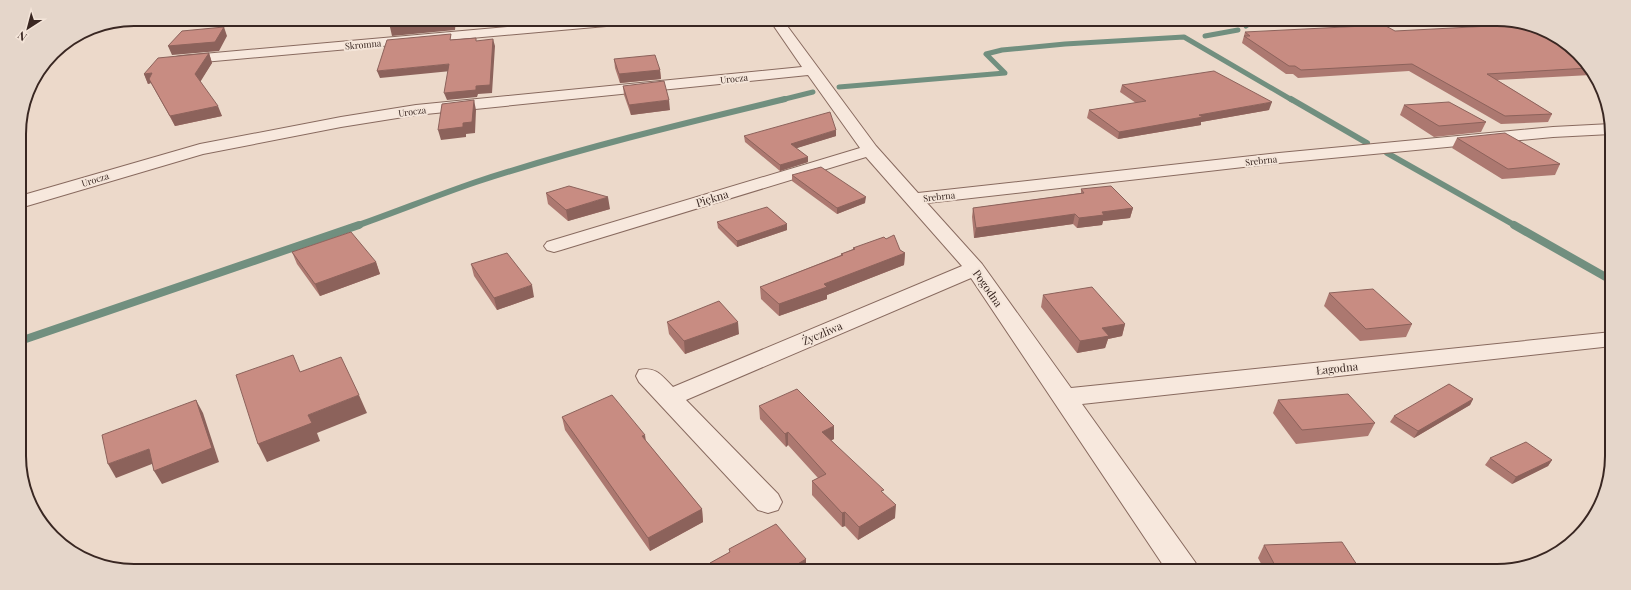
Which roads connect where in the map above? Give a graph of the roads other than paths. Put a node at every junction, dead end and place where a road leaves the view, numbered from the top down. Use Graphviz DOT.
graph roads {
  1 [pos="563,26"];
  2 [pos="780,26"];
  3 [pos="166,62"];
  4 [pos="813,70"];
  5 [pos="1605,129"];
  6 [pos="870,150"];
  7 [pos="912,199"];
  8 [pos="26,200"];
  9 [pos="554,246"];
  10 [pos="975,268"];
  11 [pos="1605,340"];
  12 [pos="648,376"];
  13 [pos="1063,397"];
  14 [pos="669,398"];
  15 [pos="768,502"];
  16 [pos="1179,564"];
  1 -- 3 [label="street, Skromna"];
  2 -- 4 [label="street, Pogodna"];
  4 -- 6 [label="street, Pogodna"];
  4 -- 8 [label="street, Urocza"];
  5 -- 7 [label="street, Srebrna"];
  6 -- 7 [label="street, Pogodna"];
  6 -- 9 [label="street, Piękna"];
  7 -- 10 [label="street, Pogodna"];
  10 -- 13 [label="street, Pogodna"];
  10 -- 14 [label="street, Życzliwa"];
  11 -- 13 [label="street, Łagodna"];
  12 -- 14 [label="street"];
  13 -- 16 [label="street, Pogodna"];
  14 -- 15 [label="street"];
}
